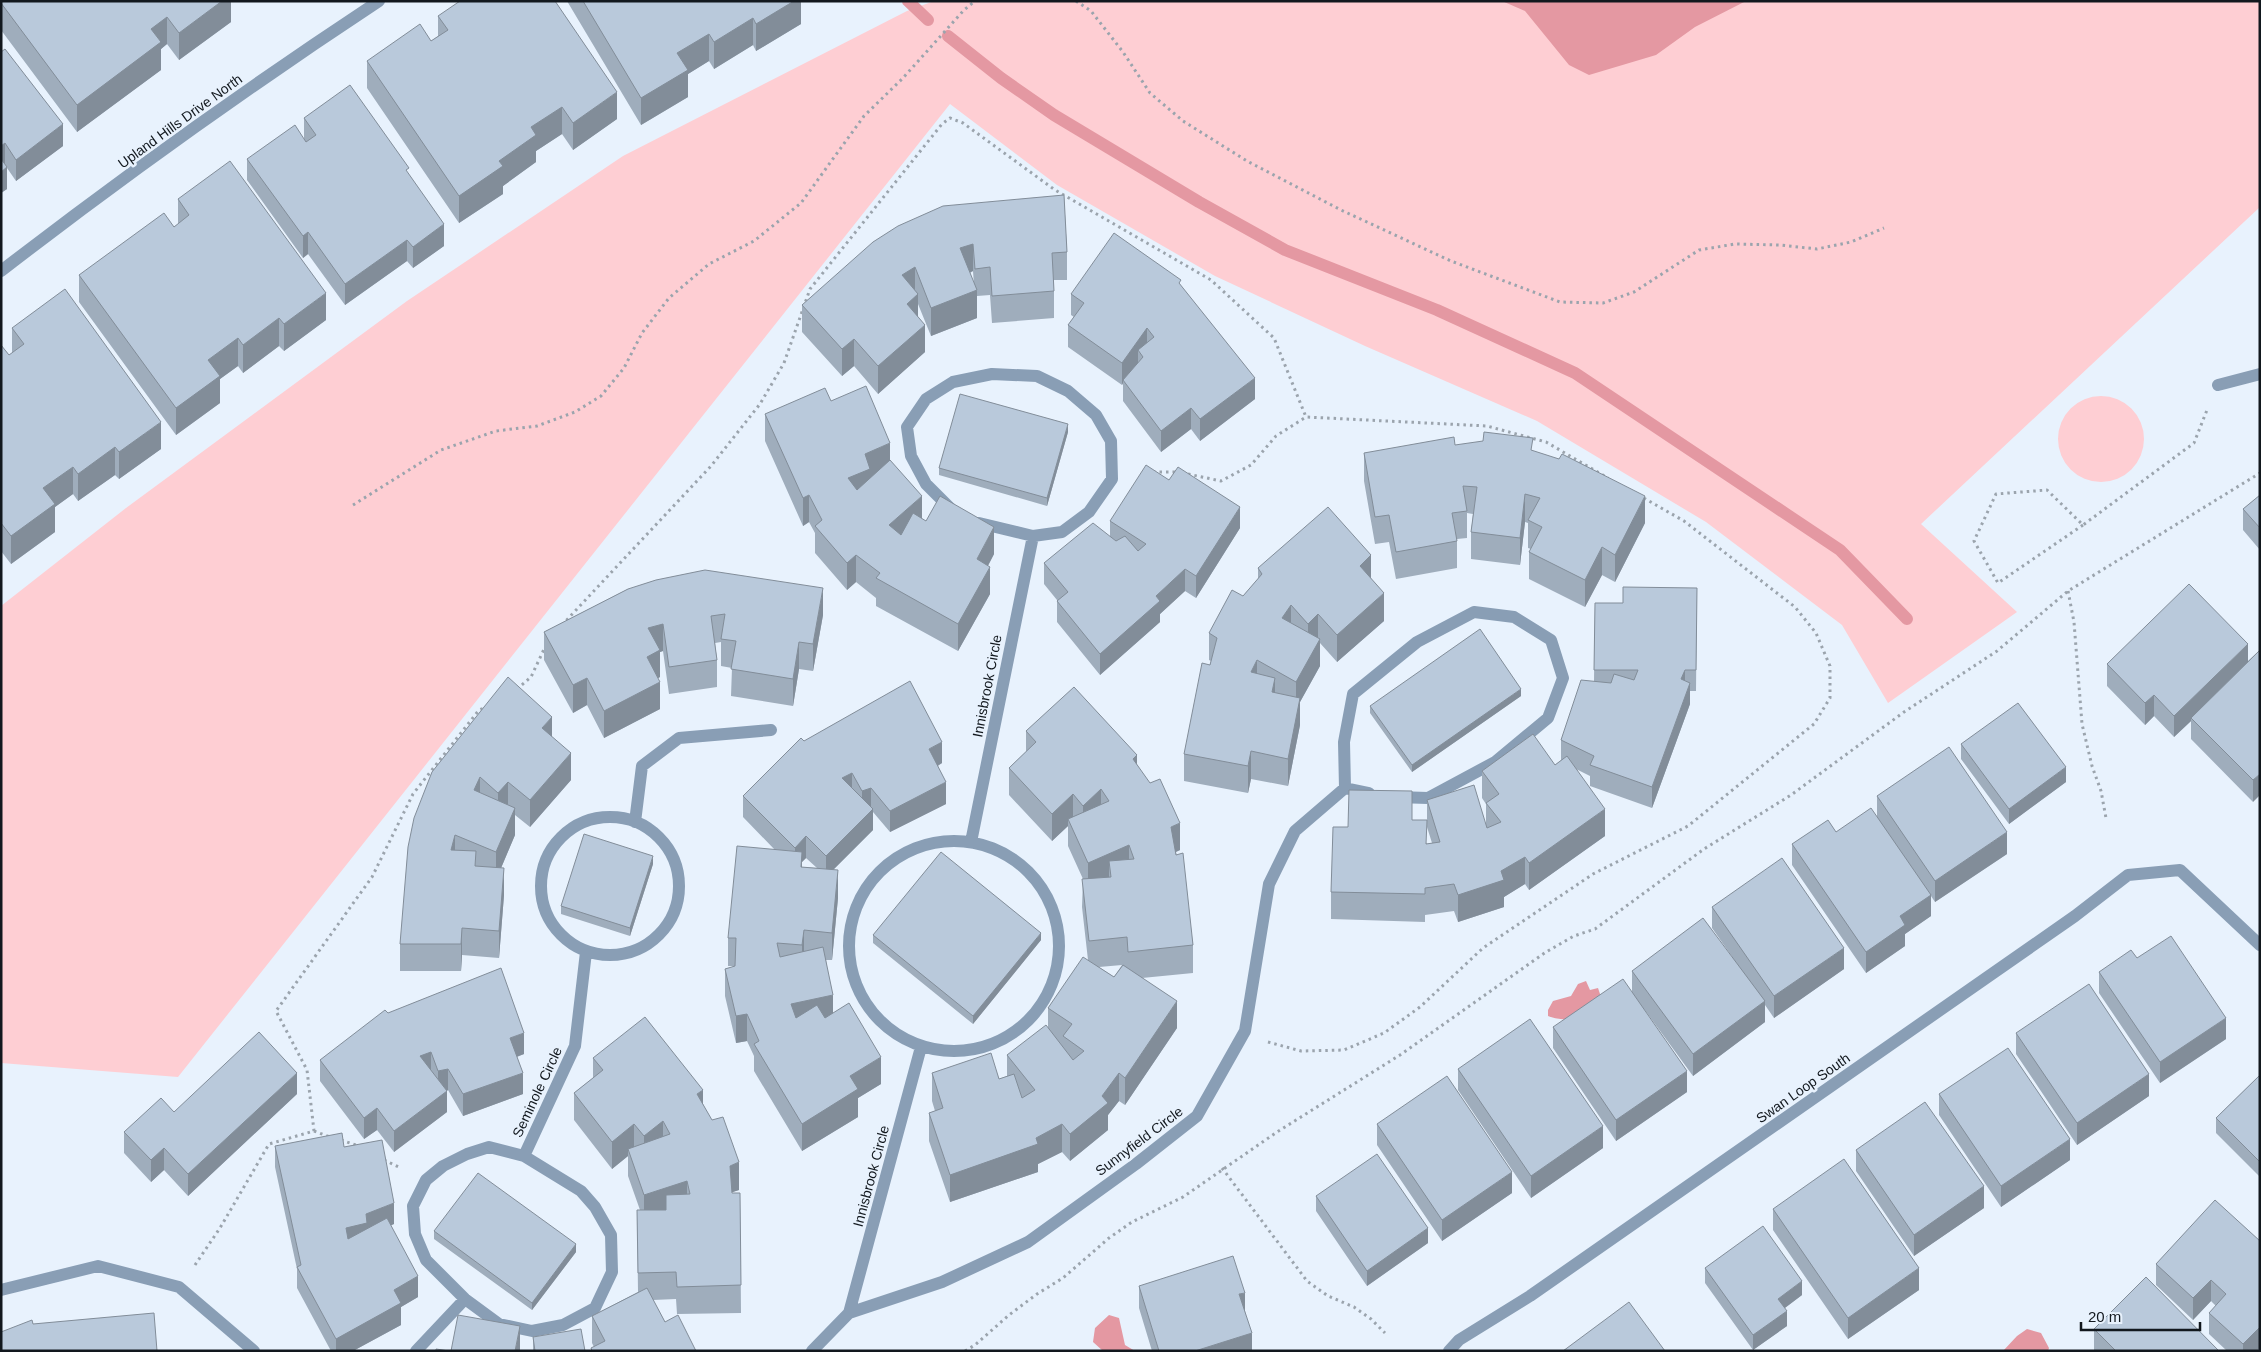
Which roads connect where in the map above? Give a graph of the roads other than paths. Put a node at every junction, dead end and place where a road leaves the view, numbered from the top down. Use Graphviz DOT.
graph roads {
  1 [pos="379,1"];
  2 [pos="1,270"];
  3 [pos="2260,374"];
  4 [pos="2218,385"];
  5 [pos="1033,536"];
  6 [pos="771,730"];
  7 [pos="1345,788"];
  8 [pos="635,822"];
  9 [pos="971,842"];
  10 [pos="2260,946"];
  11 [pos="586,952"];
  12 [pos="921,1047"];
  13 [pos="524,1156"];
  14 [pos="1,1290"];
  15 [pos="465,1299"];
  16 [pos="849,1313"];
  17 [pos="252,1350"];
  18 [pos="416,1351"];
  19 [pos="812,1351"];
  20 [pos="1449,1351"];
  1 -- 2 [label="street, Upland Hills Drive North"];
  3 -- 4 [label="street"];
  5 -- 5 [label="street"];
  5 -- 9 [label="street, Innisbrook Circle"];
  6 -- 8 [label="street"];
  7 -- 7 [label="street"];
  7 -- 16 [label="street, Sunnyfield Circle"];
  8 -- 11 [label="street"];
  8 -- 11 [label="street"];
  9 -- 12 [label="street"];
  9 -- 12 [label="street"];
  10 -- 20 [label="street, Swan Loop South"];
  11 -- 13 [label="street, Seminole Circle"];
  12 -- 16 [label="street, Innisbrook Circle"];
  13 -- 15 [label="street, Seminole Circle"];
  13 -- 15 [label="street, Seminole Circle"];
  14 -- 17 [label="street"];
  15 -- 18 [label="street"];
  16 -- 19 [label="street"];
}
